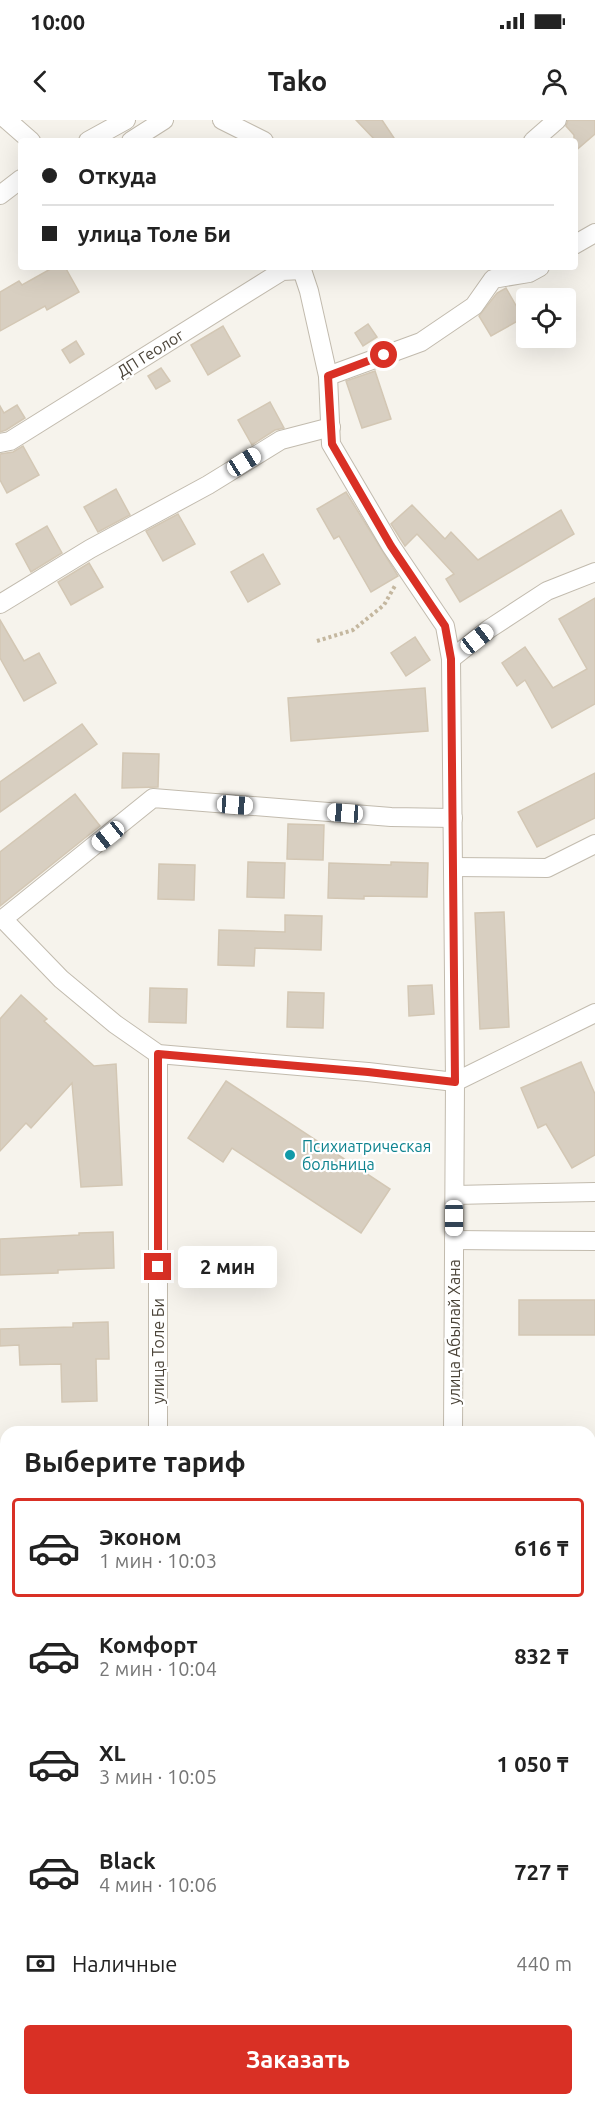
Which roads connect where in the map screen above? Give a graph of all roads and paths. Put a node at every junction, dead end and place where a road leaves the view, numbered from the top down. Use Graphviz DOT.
graph roads {
  1 [pos="7,120"];
  2 [pos="126,120"];
  3 [pos="164,120"];
  4 [pos="222,120"];
  5 [pos="557,120"];
  6 [pos="28,138"];
  7 [pos="93,138"];
  8 [pos="135,138"];
  9 [pos="258,138"];
  10 [pos="536,138"];
  11 [pos="18,182"];
  12 [pos="0,195"];
  13 [pos="595,232"];
  14 [pos="578,243"];
  15 [pos="282,270"];
  16 [pos="303,270"];
  17 [pos="534,270"];
  18 [pos="328,376"];
  19 [pos="331,428"];
  20 [pos="0,443"];
  21 [pos="406,569"];
  22 [pos="595,572"];
  23 [pos="0,604"];
  24 [pos="317,641"];
  25 [pos="451,659"];
  26 [pos="453,818"];
  27 [pos="595,844"];
  28 [pos="453,867"];
  29 [pos="2,920"];
  30 [pos="595,1013"];
  31 [pos="158,1054"];
  32 [pos="455,1082"];
  33 [pos="595,1192"];
  34 [pos="454,1195"];
  35 [pos="454,1240"];
  36 [pos="595,1241"];
  37 [pos="158,1426"];
  38 [pos="453,1426"];
  1 -- 6 [label="street"];
  2 -- 7 [label="street"];
  3 -- 8 [label="street"];
  4 -- 9 [label="street"];
  5 -- 10 [label="street"];
  11 -- 12 [label="street"];
  13 -- 14 [label="street"];
  15 -- 20 [label="street, ДП Геолог"];
  16 -- 18 [label="street, улица Абылай Хана"];
  17 -- 18 [label="street"];
  18 -- 19 [label="street, улица Абылай Хана"];
  19 -- 21 [label="street, улица Абылай Хана"];
  19 -- 23 [label="street"];
  21 -- 24 [label="path"];
  21 -- 25 [label="street, улица Абылай Хана"];
  22 -- 25 [label="street"];
  25 -- 26 [label="street, улица Абылай Хана"];
  26 -- 28 [label="street, улица Абылай Хана"];
  26 -- 29 [label="street"];
  27 -- 28 [label="street"];
  28 -- 32 [label="street, улица Абылай Хана"];
  29 -- 31 [label="street"];
  30 -- 32 [label="street"];
  31 -- 32 [label="street"];
  31 -- 37 [label="street, улица Толе Би"];
  32 -- 34 [label="street, улица Абылай Хана"];
  33 -- 34 [label="street"];
  34 -- 35 [label="street, улица Абылай Хана"];
  35 -- 36 [label="street"];
  35 -- 38 [label="street, улица Абылай Хана"];
}
